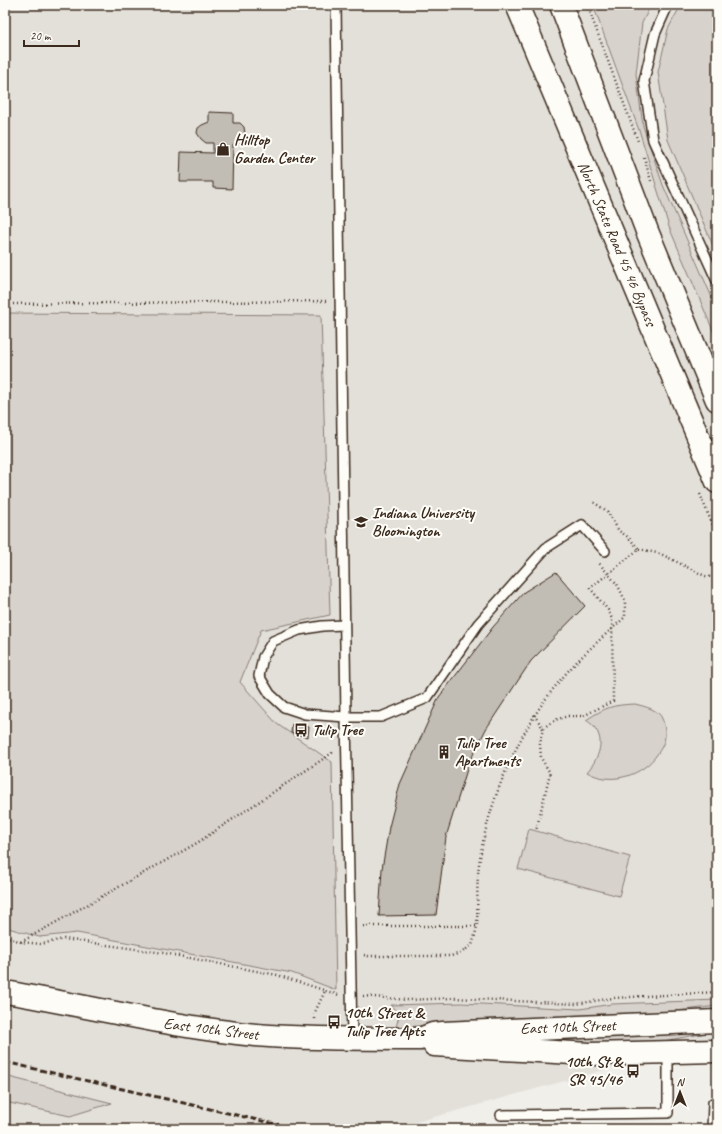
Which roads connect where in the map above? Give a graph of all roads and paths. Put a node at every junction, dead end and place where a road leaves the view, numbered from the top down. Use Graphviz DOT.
graph roads {
  1 [pos="336,5"];
  2 [pos="517,5"];
  3 [pos="561,5"];
  4 [pos="668,5"];
  5 [pos="717,281"];
  6 [pos="340,299"];
  7 [pos="5,304"];
  8 [pos="717,400"];
  9 [pos="717,482"];
  10 [pos="593,502"];
  11 [pos="639,549"];
  12 [pos="605,551"];
  13 [pos="596,559"];
  14 [pos="608,574"];
  15 [pos="717,578"];
  16 [pos="344,625"];
  17 [pos="611,629"];
  18 [pos="306,714"];
  19 [pos="534,715"];
  20 [pos="346,717"];
  21 [pos="544,728"];
  22 [pos="333,737"];
  23 [pos="332,745"];
  24 [pos="536,831"];
  25 [pos="360,926"];
  26 [pos="477,926"];
  27 [pos="21,942"];
  28 [pos="360,951"];
  29 [pos="5,992"];
  30 [pos="325,992"];
  31 [pos="717,1021"];
  32 [pos="314,1038"];
  33 [pos="352,1038"];
  34 [pos="420,1039"];
  35 [pos="717,1051"];
  36 [pos="668,1053"];
  37 [pos="717,1102"];
  38 [pos="501,1115"];
  39 [pos="712,1129"];
  1 -- 6 [label="lane"];
  2 -- 9 [label="main road, North State Road 45 46 Bypass"];
  3 -- 8 [label="main road, North State Road 45 46 Bypass"];
  4 -- 5 [label="lane"];
  6 -- 7 [label="path"];
  6 -- 16 [label="lane"];
  10 -- 11 [label="path"];
  11 -- 14 [label="path"];
  11 -- 15 [label="path"];
  12 -- 20 [label="lane"];
  13 -- 14 [label="path"];
  14 -- 17 [label="path"];
  14 -- 17 [label="path"];
  16 -- 18 [label="lane"];
  16 -- 20 [label="lane"];
  17 -- 19 [label="path"];
  17 -- 21 [label="path"];
  18 -- 20 [label="lane"];
  18 -- 22 [label="path"];
  19 -- 21 [label="path"];
  19 -- 26 [label="path"];
  20 -- 33 [label="lane"];
  21 -- 24 [label="path"];
  23 -- 27 [label="path"];
  25 -- 26 [label="path"];
  26 -- 28 [label="path"];
  29 -- 32 [label="main road, East 10th Street"];
  30 -- 32 [label="path"];
  31 -- 34 [label="main road, East 10th Street"];
  32 -- 33 [label="main road, East 10th Street"];
  33 -- 34 [label="main road, East 10th Street"];
  34 -- 36 [label="main road, East 10th Street"];
  35 -- 36 [label="main road, East 10th Street"];
  36 -- 38 [label="lane"];
  37 -- 39 [label="lane"];
}
